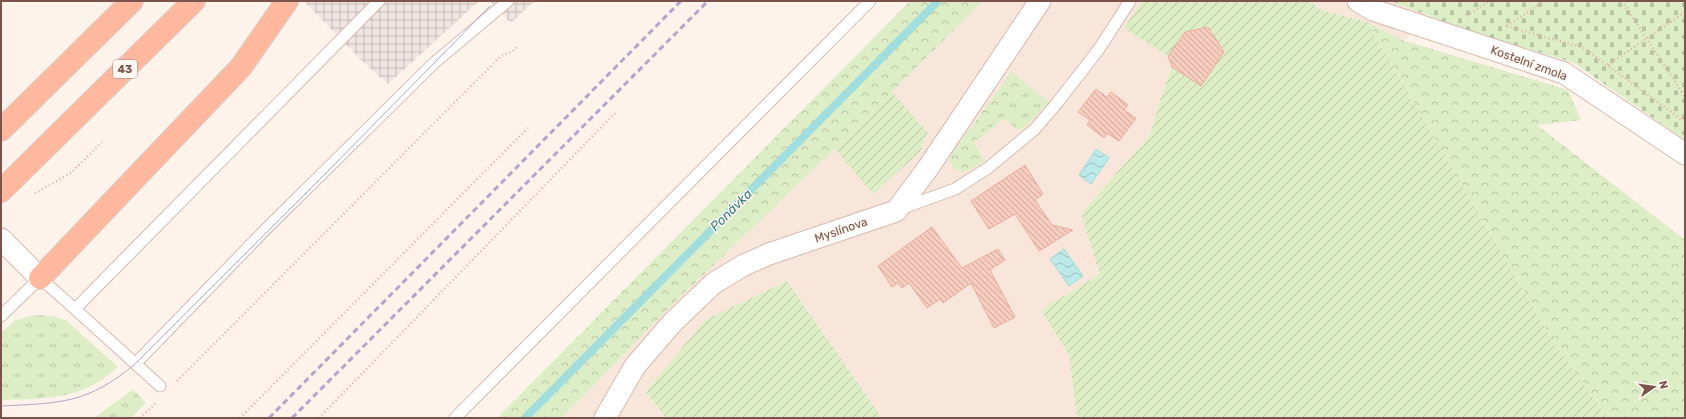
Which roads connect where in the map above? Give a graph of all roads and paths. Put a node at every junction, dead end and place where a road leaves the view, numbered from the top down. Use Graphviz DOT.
graph roads {
  1 [pos="132,1"];
  2 [pos="194,1"];
  3 [pos="287,1"];
  4 [pos="379,1"];
  5 [pos="508,1"];
  6 [pos="870,1"];
  7 [pos="1040,1"];
  8 [pos="1130,1"];
  9 [pos="1358,1"];
  10 [pos="1489,1"];
  11 [pos="1544,1"];
  12 [pos="1622,1"];
  13 [pos="1685,12"];
  14 [pos="1461,14"];
  15 [pos="1506,26"];
  16 [pos="1646,38"];
  17 [pos="517,47"];
  18 [pos="1608,65"];
  19 [pos="1685,97"];
  20 [pos="616,112"];
  21 [pos="528,128"];
  22 [pos="1,130"];
  23 [pos="102,142"];
  24 [pos="1685,154"];
  25 [pos="1,192"];
  26 [pos="30,196"];
  27 [pos="896,211"];
  28 [pos="1,239"];
  29 [pos="40,278"];
  30 [pos="75,309"];
  31 [pos="1,316"];
  32 [pos="136,363"];
  33 [pos="176,382"];
  34 [pos="160,386"];
  35 [pos="160,399"];
  36 [pos="140,418"];
  37 [pos="240,418"];
  38 [pos="319,418"];
  39 [pos="455,418"];
  40 [pos="605,418"];
  1 -- 22 [label="highway"];
  2 -- 25 [label="highway, 43"];
  3 -- 29 [label="highway"];
  4 -- 30 [label="lane"];
  5 -- 32 [label="lane"];
  6 -- 39 [label="lane"];
  7 -- 27 [label="street"];
  8 -- 27 [label="lane"];
  9 -- 24 [label="street, Kostelní zmola"];
  10 -- 14 [label="path"];
  11 -- 15 [label="path"];
  12 -- 16 [label="path"];
  13 -- 16 [label="path"];
  16 -- 18 [label="path"];
  16 -- 19 [label="path"];
  17 -- 33 [label="path"];
  20 -- 38 [label="path"];
  21 -- 37 [label="path"];
  23 -- 26 [label="path"];
  27 -- 40 [label="street, Myslínova"];
  28 -- 29 [label="street"];
  29 -- 30 [label="lane"];
  29 -- 31 [label="lane"];
  30 -- 32 [label="lane"];
  32 -- 34 [label="lane"];
  35 -- 36 [label="path"];
}
